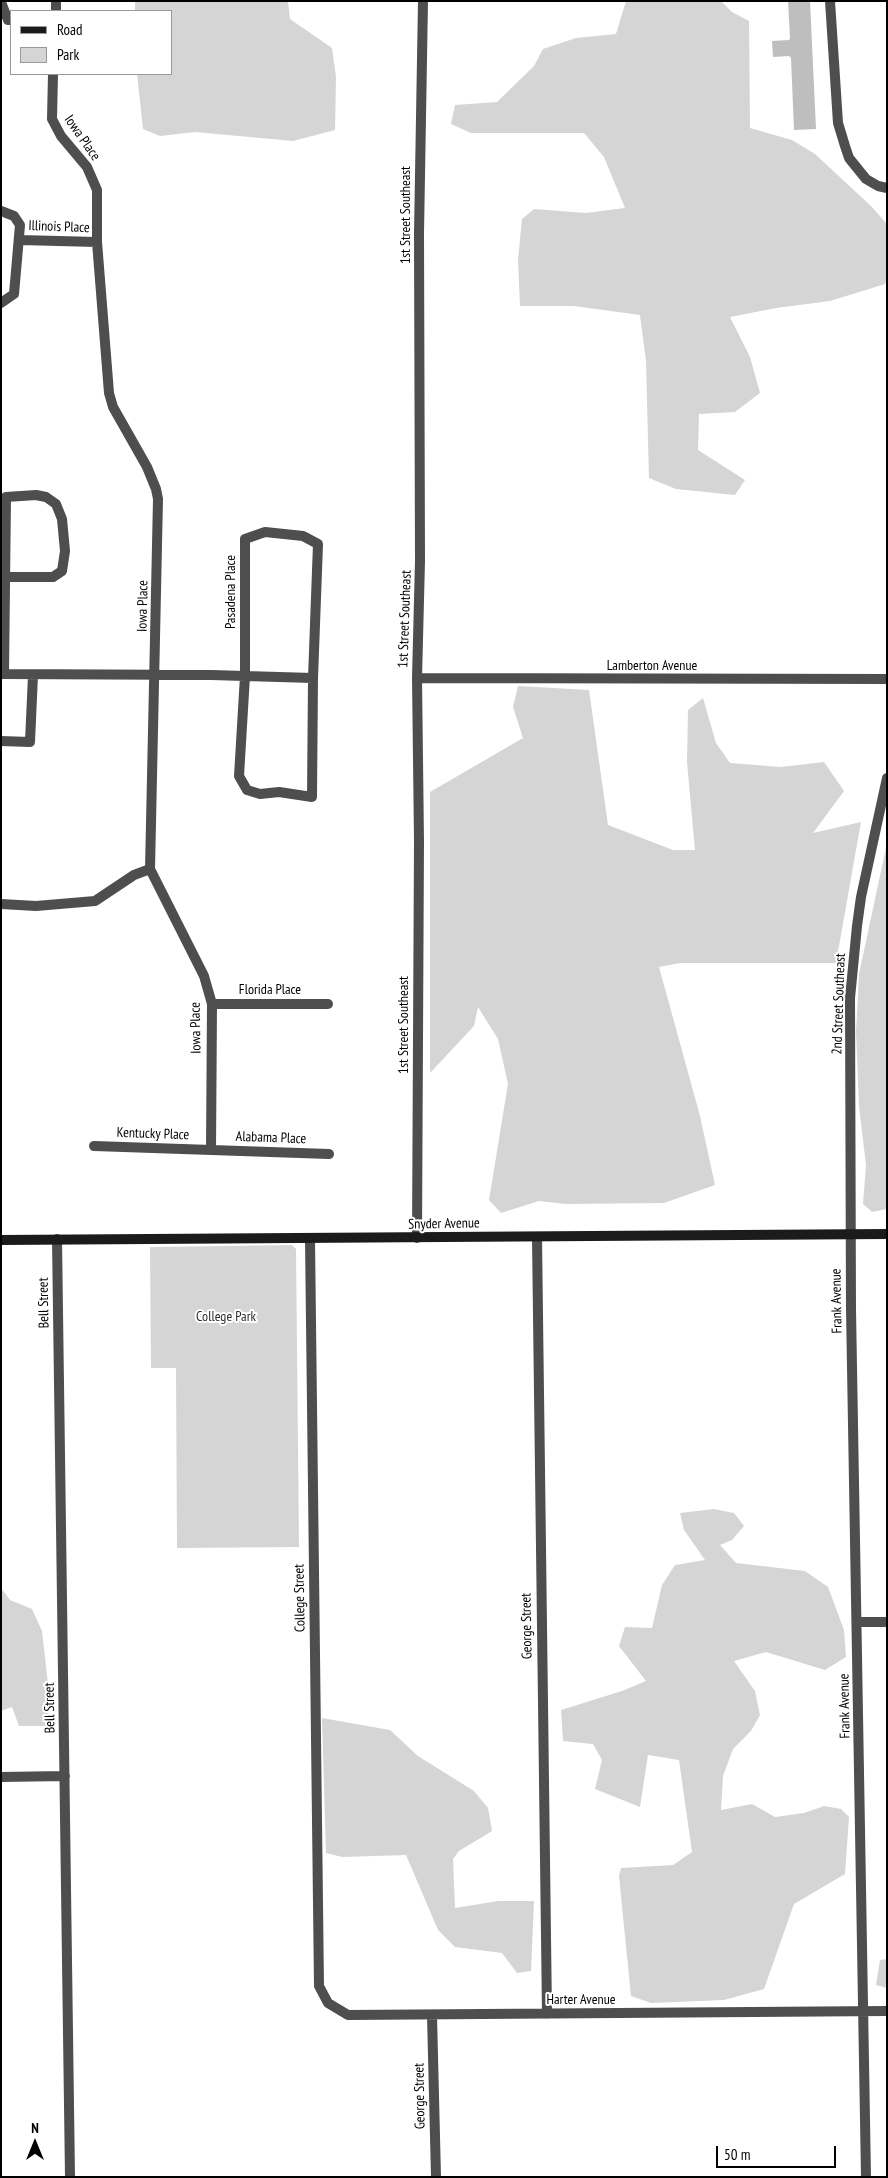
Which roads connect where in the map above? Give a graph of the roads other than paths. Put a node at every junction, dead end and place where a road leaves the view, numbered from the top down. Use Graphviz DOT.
graph roads {
  1 [pos="423,1"];
  2 [pos="830,1"];
  3 [pos="1,2"];
  4 [pos="10,20"];
  5 [pos="54,75"];
  6 [pos="887,188"];
  7 [pos="1,210"];
  8 [pos="20,240"];
  9 [pos="97,242"];
  10 [pos="1,303"];
  11 [pos="5,577"];
  12 [pos="3,674"];
  13 [pos="33,675"];
  14 [pos="155,676"];
  15 [pos="244,676"];
  16 [pos="313,678"];
  17 [pos="416,678"];
  18 [pos="887,680"];
  19 [pos="1,741"];
  20 [pos="887,778"];
  21 [pos="150,869"];
  22 [pos="1,904"];
  23 [pos="212,1004"];
  24 [pos="328,1004"];
  25 [pos="94,1146"];
  26 [pos="211,1150"];
  27 [pos="329,1154"];
  28 [pos="887,1234"];
  29 [pos="850,1235"];
  30 [pos="536,1237"];
  31 [pos="417,1238"];
  32 [pos="57,1239"];
  33 [pos="310,1239"];
  34 [pos="1,1240"];
  35 [pos="857,1622"];
  36 [pos="887,1622"];
  37 [pos="65,1776"];
  38 [pos="1,1777"];
  39 [pos="318,1956"];
  40 [pos="863,2011"];
  41 [pos="887,2011"];
  42 [pos="547,2014"];
  43 [pos="432,2015"];
  44 [pos="70,2177"];
  45 [pos="436,2177"];
  46 [pos="866,2177"];
  1 -- 17 [label="street, 1st Street Southeast"];
  2 -- 6 [label="street"];
  3 -- 4 [label="street"];
  5 -- 9 [label="street, Iowa Place"];
  7 -- 8 [label="street"];
  8 -- 9 [label="street, Illinois Place"];
  8 -- 10 [label="street"];
  9 -- 14 [label="street, Iowa Place"];
  11 -- 11 [label="street"];
  11 -- 12 [label="street"];
  12 -- 13 [label="street"];
  13 -- 14 [label="street"];
  13 -- 19 [label="street"];
  14 -- 15 [label="street"];
  14 -- 21 [label="street, Iowa Place"];
  15 -- 16 [label="street"];
  15 -- 16 [label="street, Pasadena Place"];
  15 -- 16 [label="street, Pasadena Place"];
  17 -- 18 [label="street, Lamberton Avenue"];
  17 -- 31 [label="street, 1st Street Southeast"];
  20 -- 29 [label="street, 2nd Street Southeast"];
  21 -- 22 [label="street"];
  21 -- 23 [label="street, Iowa Place"];
  23 -- 24 [label="street, Florida Place"];
  23 -- 26 [label="street, Iowa Place"];
  25 -- 26 [label="street, Kentucky Place"];
  26 -- 27 [label="street, Alabama Place"];
  28 -- 29 [label="main road, Snyder Avenue"];
  29 -- 30 [label="main road, Snyder Avenue"];
  29 -- 35 [label="street, Frank Avenue"];
  30 -- 31 [label="main road, Snyder Avenue"];
  30 -- 42 [label="street, George Street"];
  31 -- 33 [label="main road, Snyder Avenue"];
  32 -- 33 [label="main road, Snyder Avenue"];
  32 -- 34 [label="main road, Snyder Avenue"];
  32 -- 37 [label="street, Bell Street"];
  33 -- 39 [label="street, College Street"];
  35 -- 36 [label="street"];
  35 -- 40 [label="street, Frank Avenue"];
  37 -- 38 [label="street"];
  37 -- 44 [label="street, Bell Street"];
  39 -- 43 [label="street, Harter Avenue"];
  40 -- 41 [label="street, Harter Avenue"];
  40 -- 42 [label="street, Harter Avenue"];
  40 -- 46 [label="street, Frank Avenue"];
  42 -- 43 [label="street, Harter Avenue"];
  43 -- 45 [label="street, George Street"];
}
